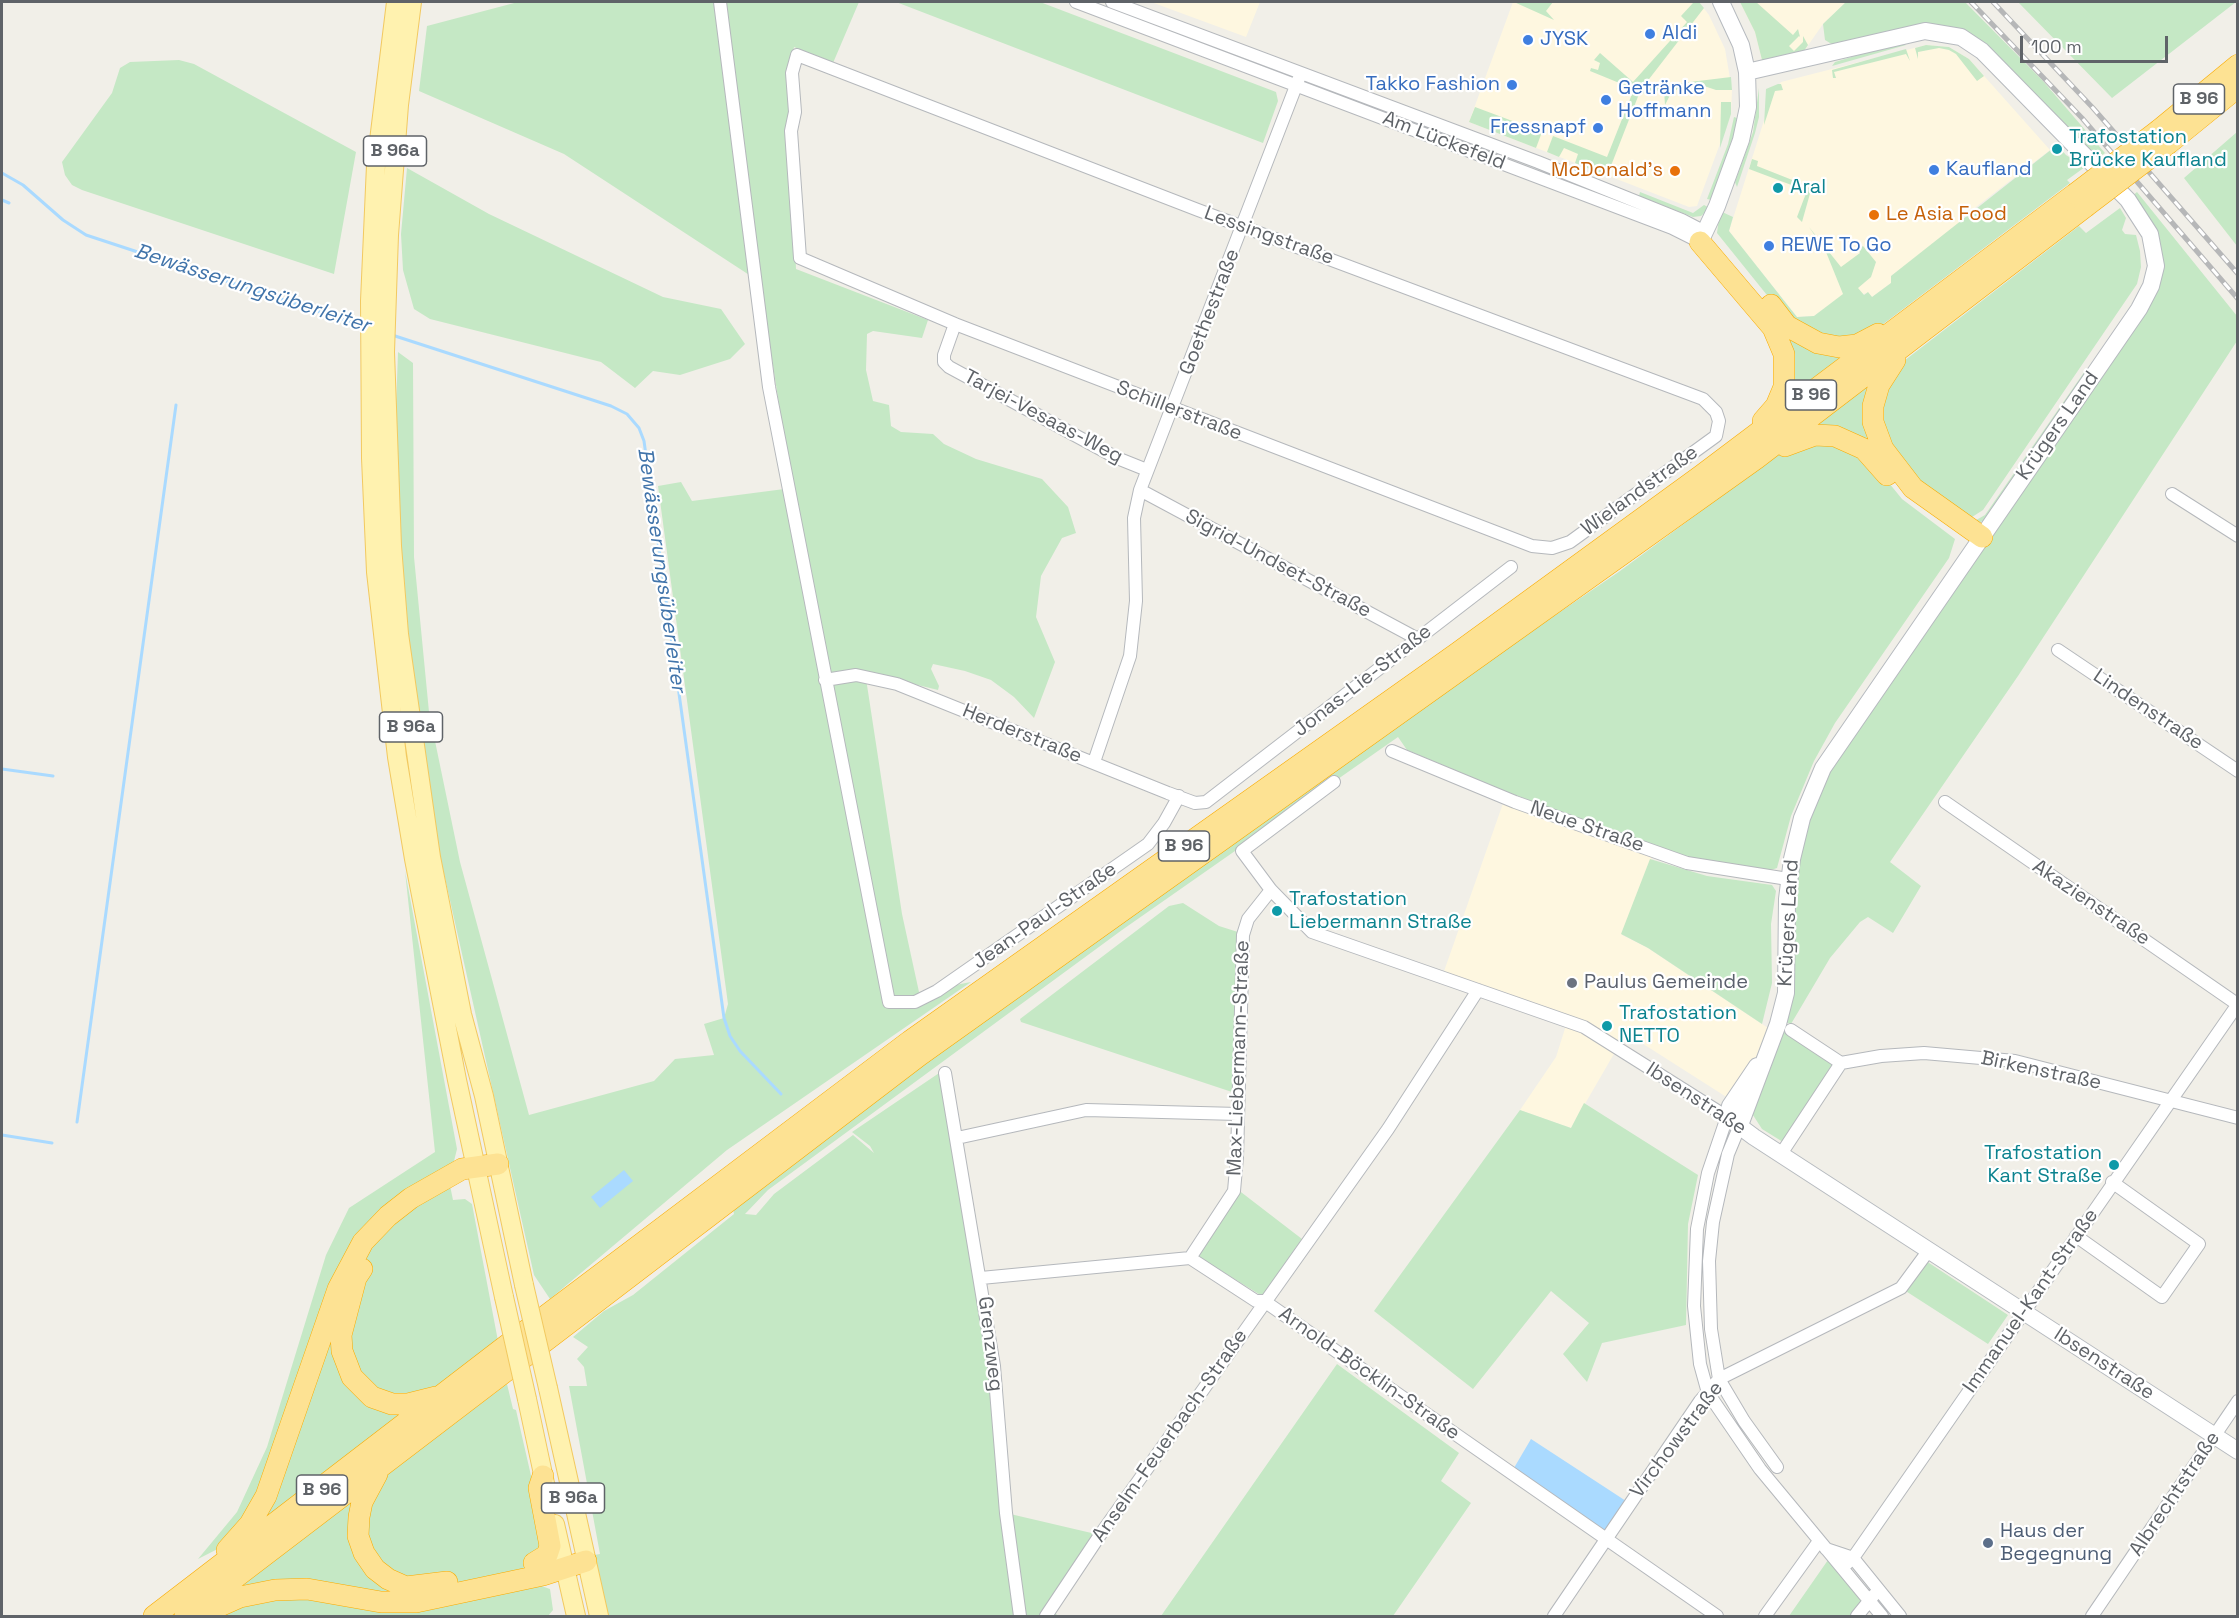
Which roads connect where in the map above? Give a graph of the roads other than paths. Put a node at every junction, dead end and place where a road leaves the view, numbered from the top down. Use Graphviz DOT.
graph roads {
  1 [pos="396,2"];
  2 [pos="412,2"];
  3 [pos="720,2"];
  4 [pos="1076,2"];
  5 [pos="1113,2"];
  6 [pos="1721,2"];
  7 [pos="2238,65"];
  8 [pos="1748,72"];
  9 [pos="1299,79"];
  10 [pos="2238,87"];
  11 [pos="2164,137"];
  12 [pos="2080,200"];
  13 [pos="1244,225"];
  14 [pos="1702,237"];
  15 [pos="800,258"];
  16 [pos="378,302"];
  17 [pos="1918,313"];
  18 [pos="1942,316"];
  19 [pos="955,324"];
  20 [pos="377,351"];
  21 [pos="1172,408"];
  22 [pos="1716,436"];
  23 [pos="1757,458"];
  24 [pos="1147,470"];
  25 [pos="1702,475"];
  26 [pos="1140,490"];
  27 [pos="2172,494"];
  28 [pos="2238,536"];
  29 [pos="1978,542"];
  30 [pos="1563,545"];
  31 [pos="1511,567"];
  32 [pos="1416,638"];
  33 [pos="2058,650"];
  34 [pos="825,680"];
  35 [pos="1392,751"];
  36 [pos="1094,762"];
  37 [pos="2238,771"];
  38 [pos="1334,782"];
  39 [pos="1179,796"];
  40 [pos="1215,797"];
  41 [pos="1945,802"];
  42 [pos="1788,879"];
  43 [pos="1271,890"];
  44 [pos="1478,990"];
  45 [pos="2237,1004"];
  46 [pos="1791,1030"];
  47 [pos="1842,1063"];
  48 [pos="945,1073"];
  49 [pos="2168,1102"];
  50 [pos="1238,1114"];
  51 [pos="2238,1119"];
  52 [pos="1733,1121"];
  53 [pos="957,1138"];
  54 [pos="1781,1154"];
  55 [pos="498,1164"];
  56 [pos="477,1171"];
  57 [pos="2112,1182"];
  58 [pos="2076,1236"];
  59 [pos="1929,1250"];
  60 [pos="1190,1258"];
  61 [pos="981,1278"];
  62 [pos="1264,1301"];
  63 [pos="2024,1311"];
  64 [pos="1719,1379"];
  65 [pos="1708,1392"];
  66 [pos="443,1396"];
  67 [pos="2238,1401"];
  68 [pos="2214,1437"];
  69 [pos="2238,1450"];
  70 [pos="1777,1467"];
  71 [pos="378,1470"];
  72 [pos="543,1476"];
  73 [pos="1608,1539"];
  74 [pos="1822,1545"];
  75 [pos="1853,1558"];
  76 [pos="586,1561"];
  77 [pos="534,1563"];
  78 [pos="565,1565"];
  79 [pos="1843,1567"];
  80 [pos="200,1583"];
  81 [pos="1878,1589"];
  82 [pos="1869,1600"];
  83 [pos="154,1617"];
  84 [pos="185,1617"];
  85 [pos="199,1617"];
  86 [pos="576,1617"];
  87 [pos="599,1617"];
  88 [pos="1020,1617"];
  89 [pos="1046,1617"];
  90 [pos="1554,1617"];
  91 [pos="1717,1617"];
  92 [pos="1765,1617"];
  93 [pos="1857,1617"];
  94 [pos="1882,1617"];
  95 [pos="1900,1617"];
  96 [pos="2092,1617"];
  1 -- 16 [label="main road, B 96a"];
  2 -- 16 [label="main road, B 96a"];
  3 -- 34 [label="street"];
  4 -- 9 [label="street, Am Lückefeld"];
  5 -- 9 [label="street, Am Lückefeld"];
  6 -- 8 [label="street"];
  7 -- 11 [label="highway, B 96"];
  8 -- 14 [label="street"];
  8 -- 29 [label="street, Krügers Land"];
  9 -- 13 [label="street, Goethestraße"];
  9 -- 14 [label="street, Am Lückefeld"];
  10 -- 11 [label="highway, B 96"];
  11 -- 12 [label="highway, B 96, bridge"];
  12 -- 17 [label="highway, B 96"];
  12 -- 18 [label="highway, B 96"];
  13 -- 15 [label="street, Lessingstraße"];
  13 -- 21 [label="street, Goethestraße"];
  13 -- 22 [label="street, Lessingstraße"];
  14 -- 17 [label="highway"];
  14 -- 25 [label="highway"];
  15 -- 19 [label="street, Schillerstraße"];
  16 -- 20 [label="main road, B 96a"];
  17 -- 25 [label="highway, B 96"];
  18 -- 23 [label="highway, B 96"];
  18 -- 29 [label="highway"];
  19 -- 21 [label="street, Schillerstraße"];
  19 -- 24 [label="street, Tarjei-Vesaas-Weg"];
  20 -- 55 [label="main road, B 96a"];
  20 -- 56 [label="main road, B 96a"];
  21 -- 24 [label="street, Goethestraße"];
  21 -- 30 [label="street, Schillerstraße"];
  22 -- 30 [label="street, Wielandstraße"];
  23 -- 29 [label="highway"];
  23 -- 71 [label="highway, B 96"];
  24 -- 26 [label="street, Goethestraße"];
  25 -- 66 [label="highway, B 96"];
  26 -- 32 [label="street, Sigrid-Undset-Straße"];
  26 -- 36 [label="street, Goethestraße"];
  27 -- 28 [label="street"];
  29 -- 42 [label="street, Krügers Land"];
  31 -- 32 [label="street, Jonas-Lie-Straße"];
  32 -- 40 [label="street, Jonas-Lie-Straße"];
  33 -- 37 [label="street, Lindenstraße"];
  34 -- 36 [label="street, Herderstraße"];
  34 -- 39 [label="street, Jean-Paul-Straße"];
  35 -- 42 [label="street, Neue Straße"];
  36 -- 39 [label="street, Herderstraße"];
  38 -- 43 [label="street, Ibsenstraße"];
  39 -- 40 [label="street, Herderstraße"];
  41 -- 45 [label="street, Akazienstraße"];
  42 -- 52 [label="street, Krügers Land"];
  43 -- 44 [label="street, Ibsenstraße"];
  43 -- 50 [label="street, Max-Liebermann-Straße"];
  44 -- 52 [label="street, Ibsenstraße"];
  44 -- 62 [label="street, Anselm-Feuerbach-Straße"];
  45 -- 49 [label="street, Immanuel-Kant-Straße"];
  46 -- 47 [label="street"];
  47 -- 49 [label="street, Birkenstraße"];
  47 -- 54 [label="street"];
  48 -- 53 [label="street, Grenzweg"];
  49 -- 51 [label="street, Birkenstraße"];
  49 -- 57 [label="street, Immanuel-Kant-Straße"];
  50 -- 53 [label="street"];
  50 -- 60 [label="street, Max-Liebermann-Straße"];
  52 -- 54 [label="street, Ibsenstraße"];
  52 -- 64 [label="street"];
  52 -- 65 [label="street"];
  53 -- 61 [label="street, Grenzweg"];
  54 -- 59 [label="street, Ibsenstraße"];
  55 -- 56 [label="highway"];
  55 -- 76 [label="main road, B 96a, bridge"];
  56 -- 66 [label="highway"];
  56 -- 72 [label="main road, B 96a, bridge"];
  56 -- 80 [label="highway"];
  57 -- 58 [label="street, Immanuel-Kant-Straße"];
  57 -- 58 [label="street"];
  58 -- 63 [label="street, Immanuel-Kant-Straße"];
  59 -- 63 [label="street, Ibsenstraße"];
  59 -- 64 [label="street, Virchowstraße"];
  60 -- 61 [label="street"];
  60 -- 62 [label="street, Arnold-Böcklin-Straße"];
  61 -- 88 [label="street, Grenzweg"];
  62 -- 73 [label="street, Arnold-Böcklin-Straße"];
  62 -- 89 [label="street, Anselm-Feuerbach-Straße"];
  63 -- 68 [label="street, Ibsenstraße"];
  63 -- 75 [label="street, Immanuel-Kant-Straße"];
  64 -- 65 [label="street, Virchowstraße"];
  64 -- 70 [label="street"];
  65 -- 73 [label="street, Virchowstraße"];
  65 -- 74 [label="street"];
  66 -- 80 [label="highway, B 96"];
  67 -- 68 [label="street, Albrechtstraße"];
  68 -- 69 [label="street, Ibsenstraße"];
  68 -- 96 [label="street, Albrechtstraße"];
  71 -- 77 [label="highway"];
  71 -- 84 [label="highway, B 96"];
  72 -- 77 [label="highway"];
  72 -- 78 [label="main road"];
  73 -- 90 [label="street, Virchowstraße"];
  73 -- 91 [label="street, Arnold-Böcklin-Straße"];
  74 -- 75 [label="street"];
  74 -- 79 [label="street"];
  74 -- 92 [label="street"];
  75 -- 79 [label="street, Immanuel-Kant-Straße"];
  75 -- 81 [label="street"];
  76 -- 78 [label="highway"];
  76 -- 87 [label="main road"];
  77 -- 78 [label="highway"];
  78 -- 85 [label="highway"];
  78 -- 86 [label="main road"];
  79 -- 82 [label="street"];
  80 -- 83 [label="highway, B 96"];
  81 -- 82 [label="street"];
  81 -- 95 [label="street"];
  82 -- 93 [label="street"];
  82 -- 94 [label="street"];
}
